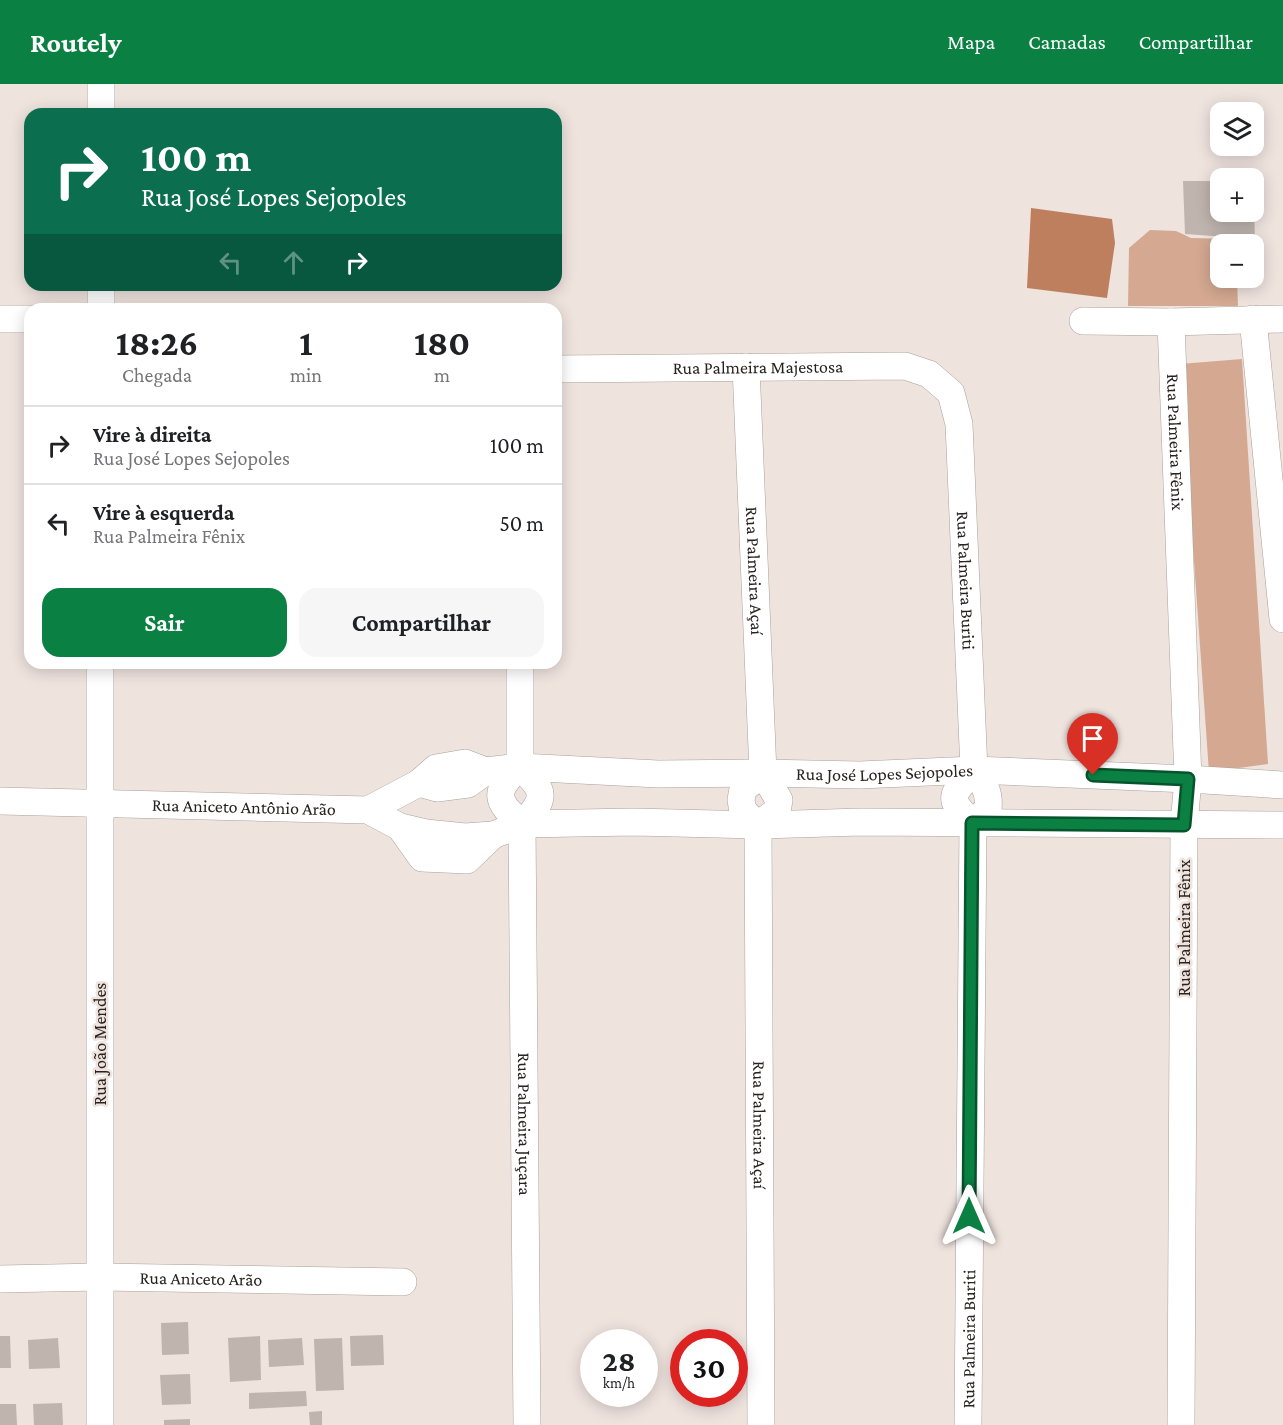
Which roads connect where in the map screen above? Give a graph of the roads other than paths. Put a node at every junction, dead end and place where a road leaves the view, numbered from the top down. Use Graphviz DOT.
graph roads {
  1 [pos="101,84"];
  2 [pos="101,108"];
  3 [pos="0,319"];
  4 [pos="24,319"];
  5 [pos="1252,319"];
  6 [pos="1283,319"];
  7 [pos="1083,321"];
  8 [pos="1171,322"];
  9 [pos="746,367"];
  10 [pos="562,369"];
  11 [pos="951,393"];
  12 [pos="1283,619"];
  13 [pos="100,669"];
  14 [pos="520,669"];
  15 [pos="520,767"];
  16 [pos="974,770"];
  17 [pos="762,773"];
  18 [pos="1188,779"];
  19 [pos="1283,785"];
  20 [pos="0,801"];
  21 [pos="100,802"];
  22 [pos="368,810"];
  23 [pos="972,823"];
  24 [pos="522,824"];
  25 [pos="758,825"];
  26 [pos="1184,825"];
  27 [pos="1283,825"];
  28 [pos="400,827"];
  29 [pos="493,835"];
  30 [pos="100,1277"];
  31 [pos="0,1279"];
  32 [pos="403,1282"];
  33 [pos="100,1425"];
  34 [pos="527,1425"];
  35 [pos="761,1425"];
  36 [pos="968,1425"];
  37 [pos="1181,1425"];
  1 -- 2 [label="street"];
  3 -- 4 [label="street"];
  5 -- 6 [label="street"];
  5 -- 8 [label="street"];
  5 -- 12 [label="street"];
  7 -- 8 [label="street"];
  8 -- 18 [label="street, Rua Palmeira Fênix"];
  9 -- 10 [label="street, Rua Palmeira Majestosa"];
  9 -- 11 [label="street, Rua Palmeira Majestosa"];
  9 -- 17 [label="street, Rua Palmeira Açaí"];
  11 -- 16 [label="street, Rua Palmeira Buriti"];
  13 -- 21 [label="street, Rua João Mendes"];
  14 -- 15 [label="street"];
  15 -- 17 [label="street, Rua José Lopes Sejopoles"];
  15 -- 22 [label="street, Rua José Lopes Sejopoles"];
  15 -- 24 [label="street"];
  16 -- 17 [label="street, Rua José Lopes Sejopoles"];
  16 -- 18 [label="street, Rua José Lopes Sejopoles"];
  16 -- 23 [label="street"];
  17 -- 25 [label="street"];
  18 -- 19 [label="street, Rua José Lopes Sejopoles"];
  18 -- 26 [label="street, Rua Palmeira Fênix"];
  20 -- 21 [label="street, Rua Aniceto Antônio Arão"];
  21 -- 22 [label="street, Rua Aniceto Antônio Arão"];
  21 -- 30 [label="street, Rua João Mendes"];
  22 -- 28 [label="street, Rua Aniceto Antônio Arão"];
  23 -- 25 [label="street"];
  23 -- 26 [label="street"];
  23 -- 36 [label="street, Rua Palmeira Buriti"];
  24 -- 25 [label="street"];
  24 -- 29 [label="street"];
  24 -- 34 [label="street, Rua Palmeira Juçara"];
  25 -- 35 [label="street, Rua Palmeira Açaí"];
  26 -- 27 [label="street"];
  26 -- 37 [label="street, Rua Palmeira Fênix"];
  28 -- 29 [label="street"];
  28 -- 29 [label="street, Rua Aniceto Antônio Arão"];
  30 -- 31 [label="street, Rua Aniceto Arão"];
  30 -- 32 [label="street, Rua Aniceto Arão"];
  30 -- 33 [label="street, Rua João Mendes"];
}
